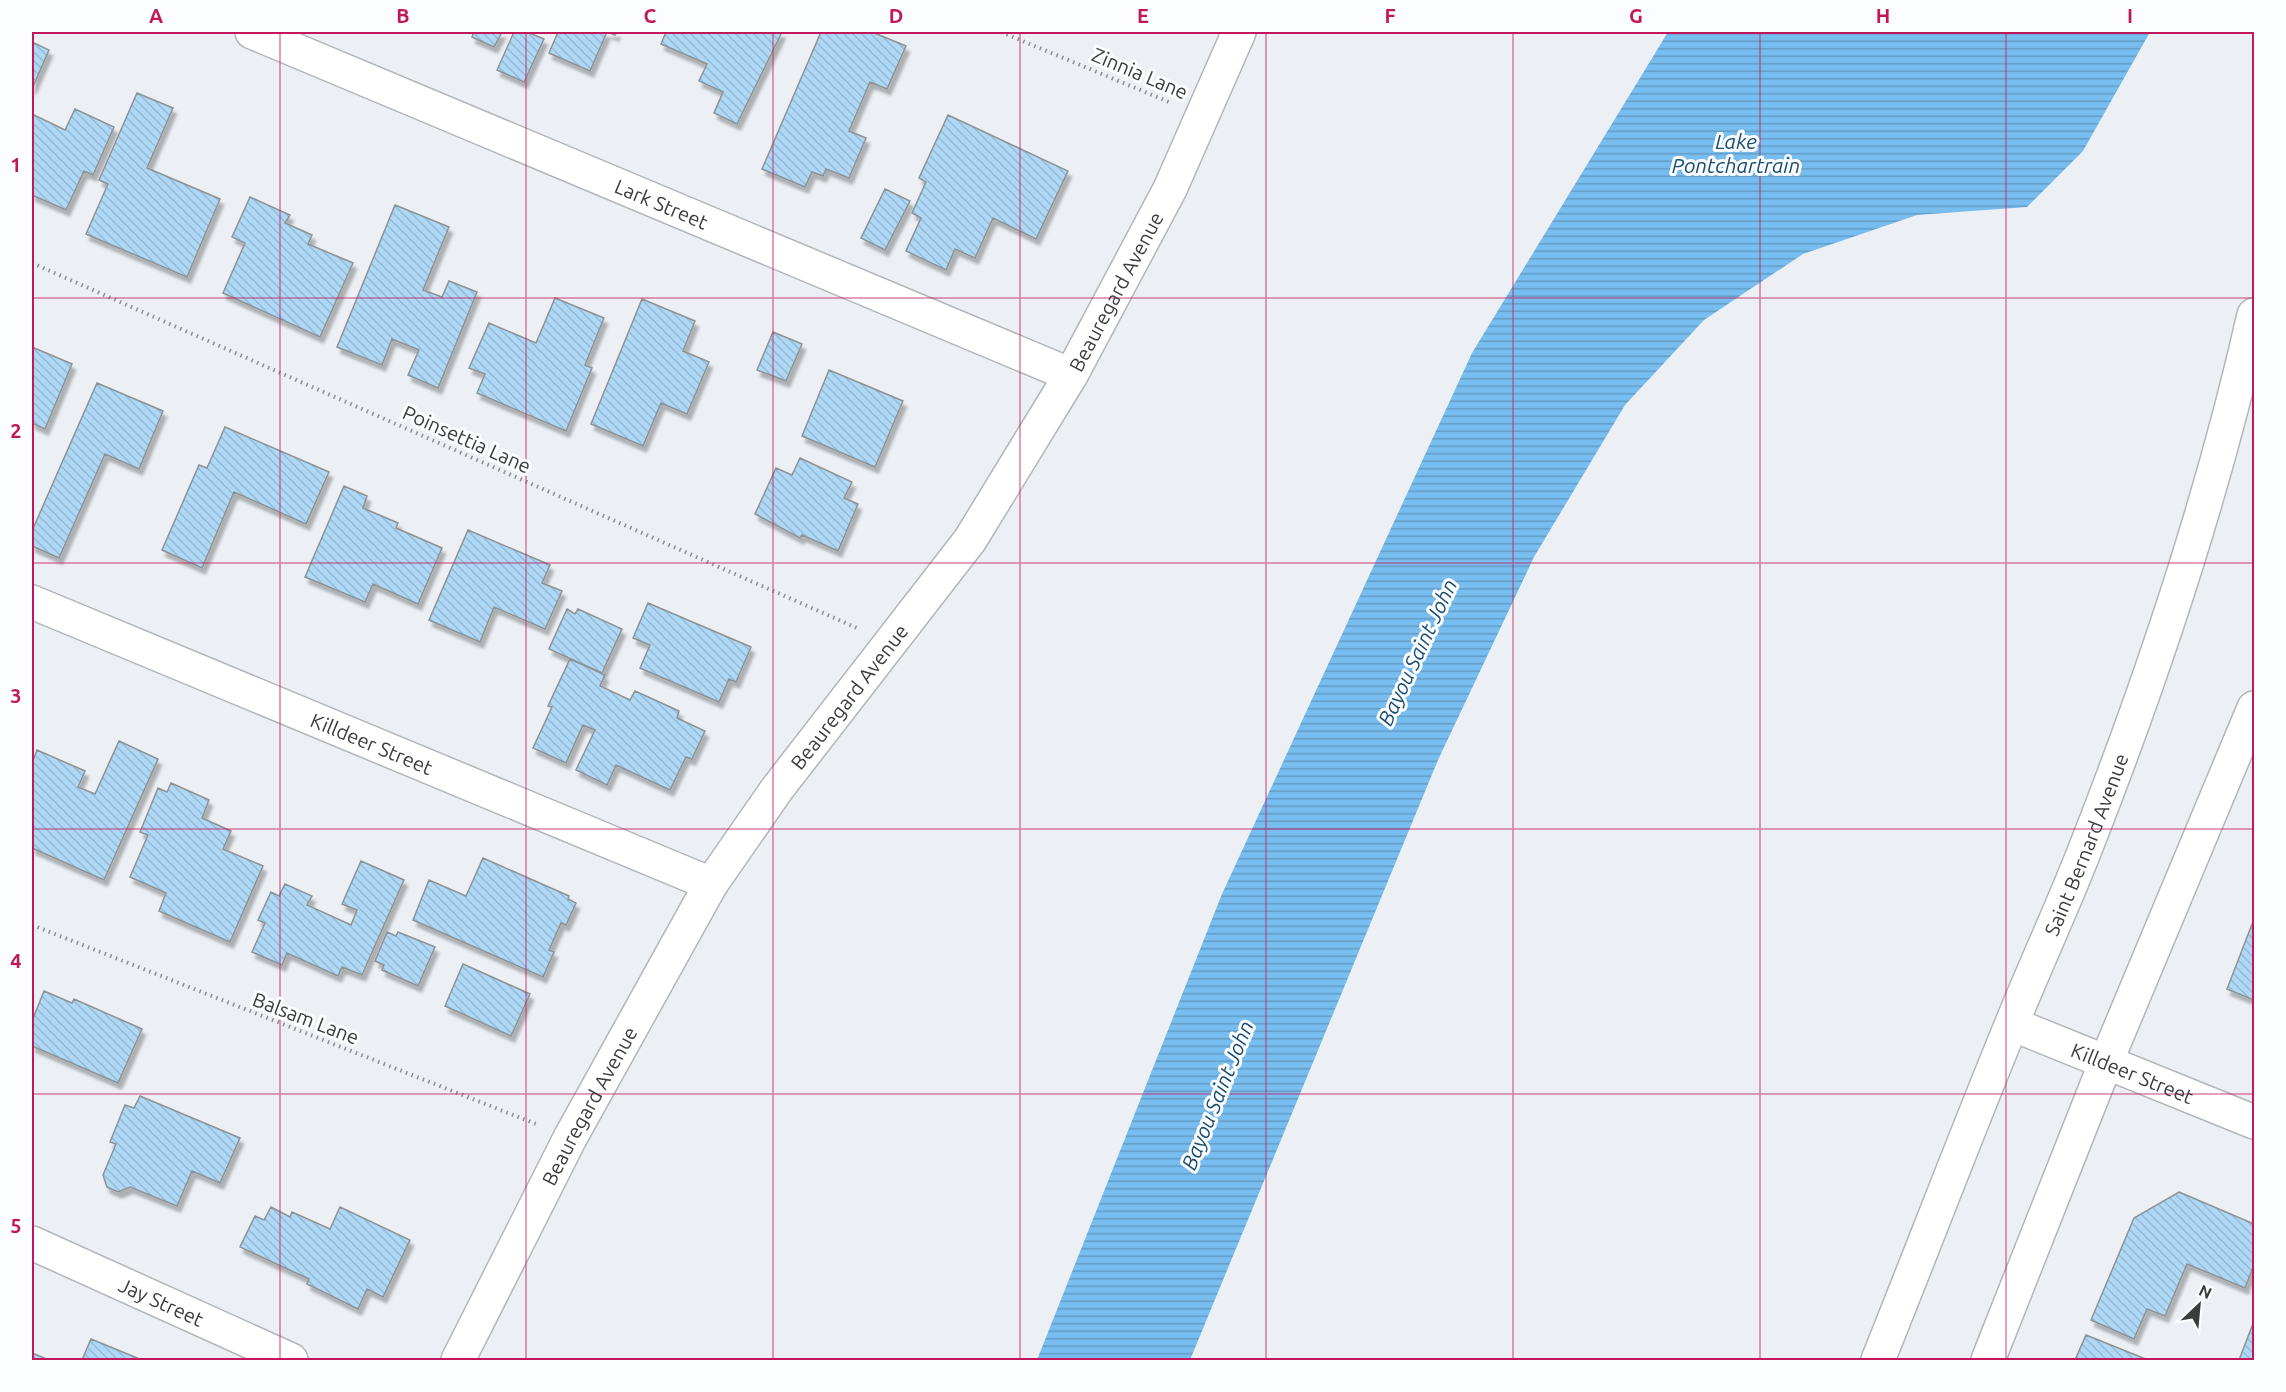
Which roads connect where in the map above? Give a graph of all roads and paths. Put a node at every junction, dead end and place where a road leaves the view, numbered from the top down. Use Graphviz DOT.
graph roads {
  1 [pos="252,32"];
  2 [pos="1001,32"];
  3 [pos="1239,32"];
  4 [pos="1201,115"];
  5 [pos="32,263"];
  6 [pos="2254,315"];
  7 [pos="1071,375"];
  8 [pos="32,602"];
  9 [pos="890,642"];
  10 [pos="2254,708"];
  11 [pos="711,884"];
  12 [pos="32,925"];
  13 [pos="2012,1024"];
  14 [pos="2106,1062"];
  15 [pos="2254,1122"];
  16 [pos="570,1138"];
  17 [pos="32,1243"];
  18 [pos="291,1360"];
  19 [pos="458,1360"];
  20 [pos="1878,1360"];
  21 [pos="1988,1360"];
  1 -- 7 [label="street, Lark Street"];
  2 -- 4 [label="path, Zinnia Lane"];
  3 -- 4 [label="street, Beauregard Avenue"];
  4 -- 7 [label="street, Beauregard Avenue"];
  5 -- 9 [label="path, Poinsettia Lane"];
  6 -- 13 [label="street, Saint Bernard Avenue"];
  7 -- 9 [label="street, Beauregard Avenue"];
  8 -- 11 [label="street, Killdeer Street"];
  9 -- 11 [label="street, Beauregard Avenue"];
  10 -- 14 [label="street"];
  11 -- 16 [label="street, Beauregard Avenue"];
  12 -- 16 [label="path, Balsam Lane"];
  13 -- 14 [label="street, Killdeer Street"];
  13 -- 20 [label="street, Saint Bernard Avenue"];
  14 -- 15 [label="street, Killdeer Street"];
  14 -- 21 [label="street"];
  16 -- 19 [label="street, Beauregard Avenue"];
  17 -- 18 [label="street, Jay Street"];
}
